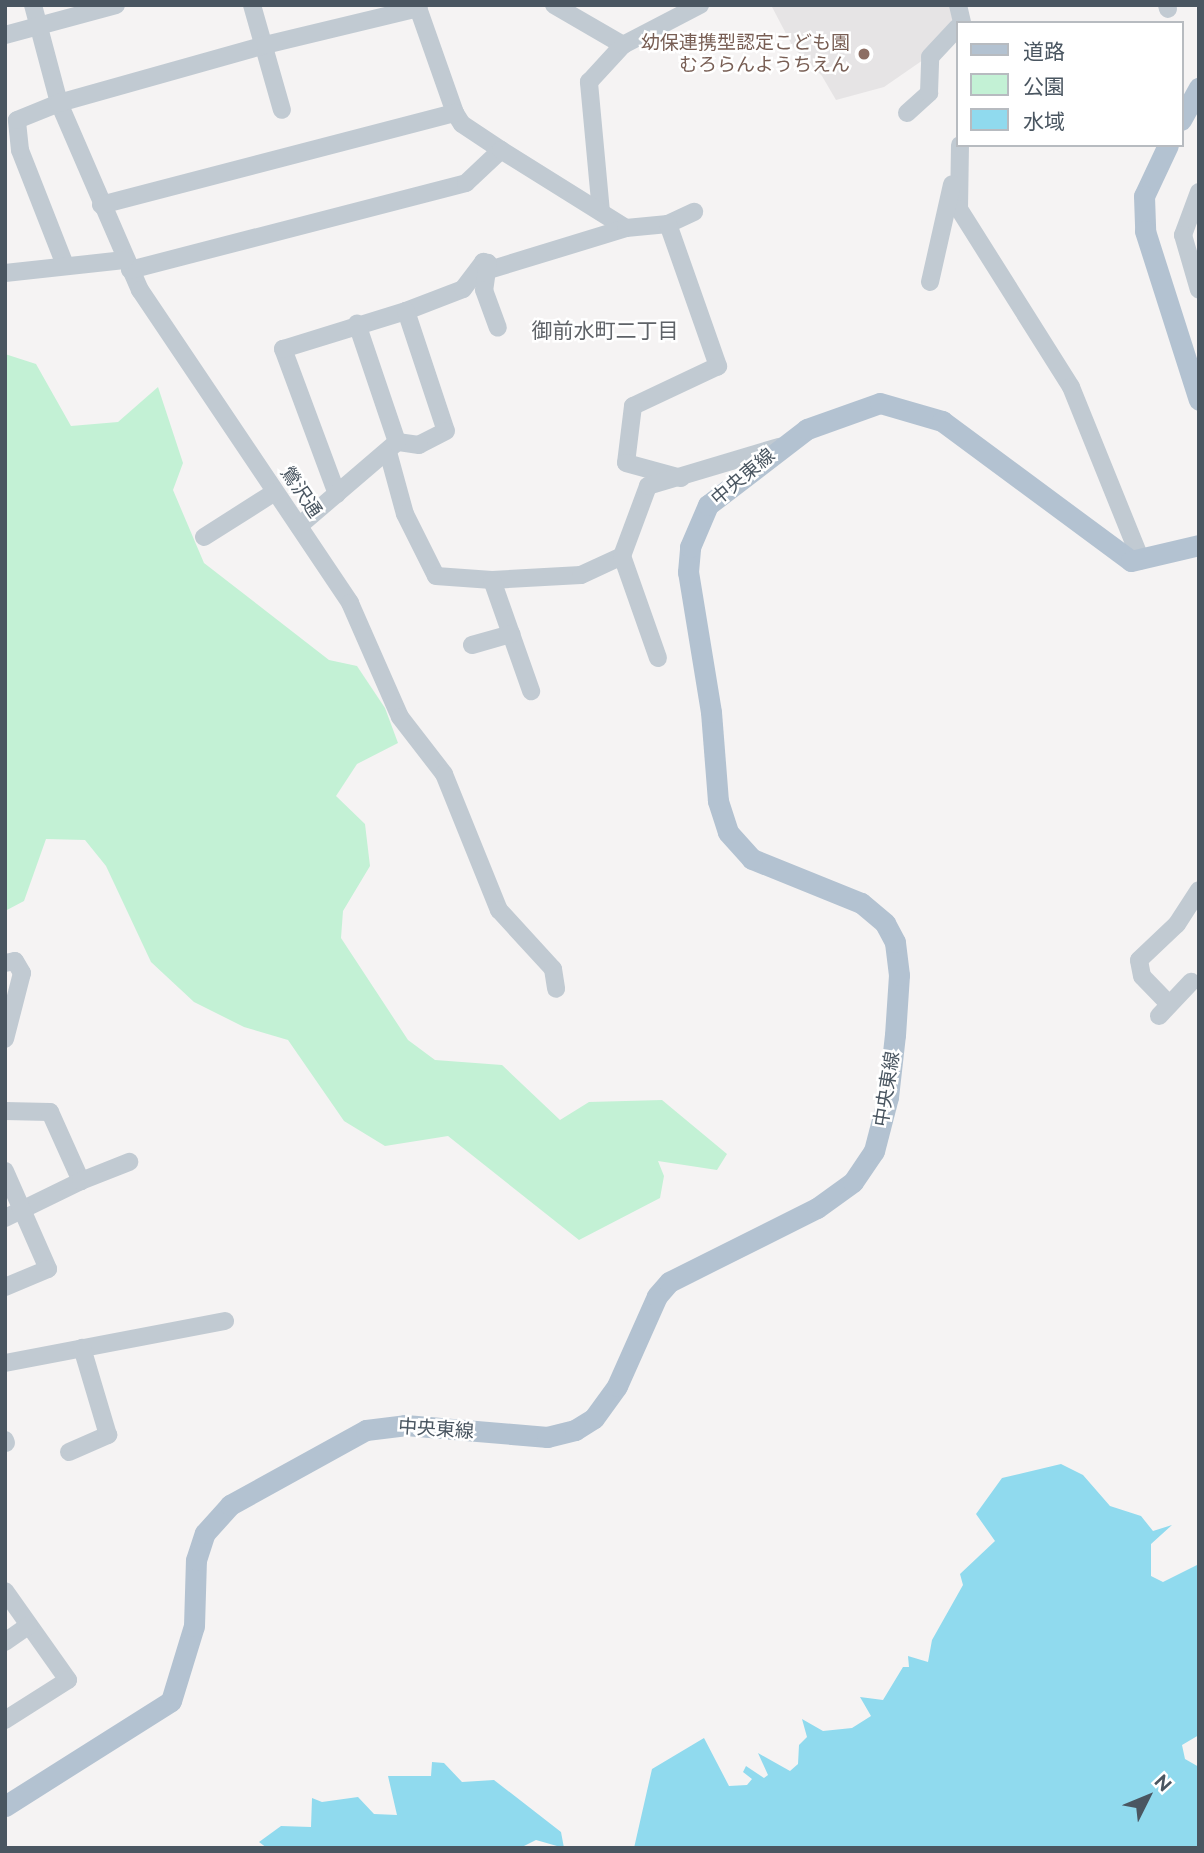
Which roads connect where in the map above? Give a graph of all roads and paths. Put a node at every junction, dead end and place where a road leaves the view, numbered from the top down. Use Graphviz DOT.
graph roads {
  1 [pos="33,5"];
  2 [pos="117,5"];
  3 [pos="252,5"];
  4 [pos="554,5"];
  5 [pos="700,5"];
  6 [pos="418,7"];
  7 [pos="37,25"];
  8 [pos="956,29"];
  9 [pos="5,35"];
  10 [pos="265,45"];
  11 [pos="623,45"];
  12 [pos="1199,88"];
  13 [pos="58,103"];
  14 [pos="282,110"];
  15 [pos="455,113"];
  16 [pos="907,113"];
  17 [pos="1183,116"];
  18 [pos="960,147"];
  19 [pos="1167,147"];
  20 [pos="501,150"];
  21 [pos="957,176"];
  22 [pos="1199,192"];
  23 [pos="101,205"];
  24 [pos="601,212"];
  25 [pos="694,212"];
  26 [pos="668,223"];
  27 [pos="626,228"];
  28 [pos="65,265"];
  29 [pos="127,265"];
  30 [pos="489,270"];
  31 [pos="5,273"];
  32 [pos="930,282"];
  33 [pos="1199,290"];
  34 [pos="406,311"];
  35 [pos="357,324"];
  36 [pos="498,328"];
  37 [pos="1199,400"];
  38 [pos="393,447"];
  39 [pos="779,447"];
  40 [pos="681,478"];
  41 [pos="275,492"];
  42 [pos="337,494"];
  43 [pos="299,526"];
  44 [pos="204,537"];
  45 [pos="1199,545"];
  46 [pos="622,556"];
  47 [pos="1141,559"];
  48 [pos="492,580"];
  49 [pos="511,634"];
  50 [pos="472,645"];
  51 [pos="658,658"];
  52 [pos="531,691"];
  53 [pos="1199,890"];
  54 [pos="5,963"];
  55 [pos="1191,982"];
  56 [pos="556,989"];
  57 [pos="8,1017"];
  58 [pos="5,1039"];
  59 [pos="5,1111"];
  60 [pos="129,1161"];
  61 [pos="5,1171"];
  62 [pos="81,1181"];
  63 [pos="23,1210"];
  64 [pos="5,1217"];
  65 [pos="5,1287"];
  66 [pos="225,1321"];
  67 [pos="82,1349"];
  68 [pos="5,1363"];
  69 [pos="69,1452"];
  70 [pos="5,1591"];
  71 [pos="29,1625"];
  72 [pos="5,1642"];
  73 [pos="5,1720"];
  74 [pos="5,1806"];
  1 -- 7 [label="street, 鶯沢通"];
  2 -- 7 [label="street"];
  3 -- 10 [label="street"];
  4 -- 11 [label="street"];
  5 -- 11 [label="street"];
  6 -- 10 [label="street"];
  6 -- 15 [label="street"];
  7 -- 9 [label="street"];
  7 -- 13 [label="street, 鶯沢通"];
  8 -- 16 [label="street"];
  10 -- 13 [label="street"];
  10 -- 14 [label="street"];
  11 -- 24 [label="street"];
  12 -- 17 [label="main road"];
  13 -- 23 [label="street, 鶯沢通"];
  13 -- 28 [label="street"];
  15 -- 20 [label="street"];
  15 -- 23 [label="street"];
  18 -- 21 [label="street"];
  19 -- 37 [label="main road"];
  20 -- 24 [label="street"];
  20 -- 29 [label="street"];
  21 -- 32 [label="street"];
  21 -- 47 [label="street"];
  22 -- 33 [label="street"];
  23 -- 29 [label="street, 鶯沢通"];
  24 -- 27 [label="street"];
  25 -- 26 [label="street"];
  26 -- 27 [label="street"];
  26 -- 40 [label="street"];
  27 -- 30 [label="street"];
  28 -- 29 [label="street"];
  28 -- 31 [label="street"];
  29 -- 41 [label="street, 鶯沢通"];
  30 -- 34 [label="street"];
  30 -- 36 [label="street"];
  34 -- 35 [label="street"];
  34 -- 38 [label="street"];
  35 -- 38 [label="street"];
  35 -- 42 [label="street"];
  38 -- 42 [label="street"];
  38 -- 48 [label="street"];
  39 -- 40 [label="street"];
  39 -- 47 [label="main road, 中央東線"];
  39 -- 74 [label="main road, 中央東線"];
  40 -- 46 [label="street"];
  41 -- 43 [label="street, 鶯沢通"];
  41 -- 44 [label="street"];
  42 -- 43 [label="street"];
  43 -- 56 [label="street, 鶯沢通"];
  45 -- 47 [label="main road"];
  46 -- 48 [label="street"];
  46 -- 51 [label="street"];
  48 -- 49 [label="street"];
  49 -- 50 [label="street"];
  49 -- 52 [label="street"];
  53 -- 55 [label="street"];
  54 -- 57 [label="street"];
  57 -- 58 [label="street"];
  59 -- 62 [label="street"];
  60 -- 62 [label="street"];
  61 -- 63 [label="street"];
  62 -- 63 [label="street"];
  63 -- 64 [label="street"];
  63 -- 65 [label="street"];
  66 -- 67 [label="street"];
  67 -- 68 [label="street"];
  67 -- 69 [label="street"];
  70 -- 71 [label="street"];
  71 -- 72 [label="street"];
  71 -- 73 [label="street"];
}
